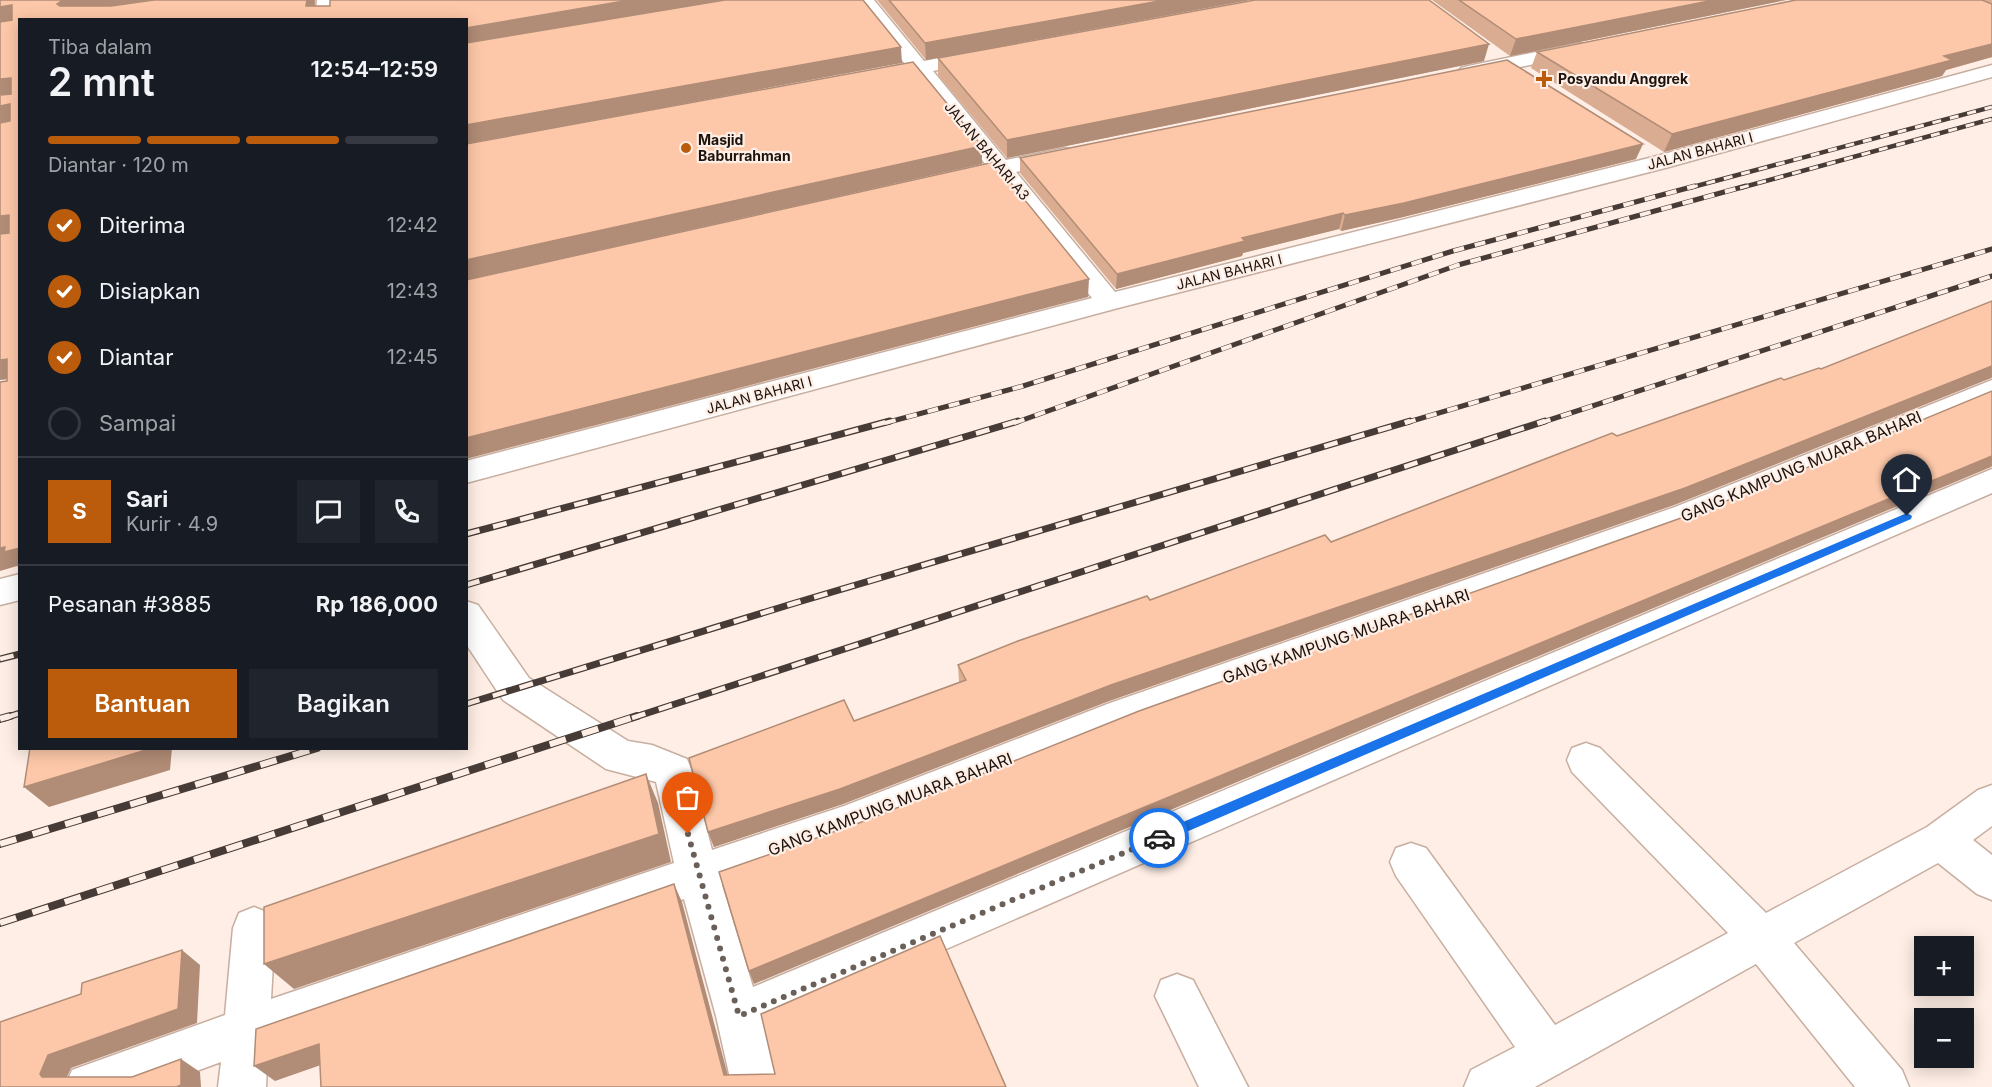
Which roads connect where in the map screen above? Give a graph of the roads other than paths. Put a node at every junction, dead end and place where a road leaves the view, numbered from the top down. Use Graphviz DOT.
graph roads {
  1 [pos="326,0"];
  2 [pos="864,0"];
  3 [pos="326,18"];
  4 [pos="1602,45"];
  5 [pos="1000,53"];
  6 [pos="1496,58"];
  7 [pos="918,68"];
  8 [pos="1992,71"];
  9 [pos="1447,76"];
  10 [pos="860,79"];
  11 [pos="1534,82"];
  12 [pos="1632,144"];
  13 [pos="1084,151"];
  14 [pos="1661,162"];
  15 [pos="1002,168"];
  16 [pos="932,184"];
  17 [pos="1109,302"];
  18 [pos="1992,389"];
  19 [pos="468,471"];
  20 [pos="1992,480"];
  21 [pos="18,588"];
  22 [pos="0,592"];
  23 [pos="468,618"];
  24 [pos="1586,760"];
  25 [pos="1992,802"];
  26 [pos="1941,840"];
  27 [pos="1411,862"];
  28 [pos="698,876"];
  29 [pos="1992,880"];
  30 [pos="254,928"];
  31 [pos="1762,938"];
  32 [pos="1177,996"];
  33 [pos="739,1016"];
  34 [pos="246,1030"];
  35 [pos="1548,1054"];
  36 [pos="89,1087"];
  37 [pos="242,1087"];
  38 [pos="756,1087"];
  39 [pos="1224,1087"];
  40 [pos="1488,1087"];
  41 [pos="1885,1087"];
  1 -- 3 [label="street"];
  2 -- 7 [label="street, JALAN BAHARI A3"];
  4 -- 6 [label="street"];
  5 -- 7 [label="street"];
  6 -- 9 [label="street"];
  6 -- 11 [label="street"];
  7 -- 10 [label="street"];
  7 -- 15 [label="street, JALAN BAHARI A3"];
  8 -- 14 [label="street, JALAN BAHARI I"];
  12 -- 14 [label="street"];
  13 -- 15 [label="street"];
  14 -- 17 [label="street, JALAN BAHARI I"];
  15 -- 16 [label="street"];
  15 -- 17 [label="street, JALAN BAHARI A3"];
  17 -- 19 [label="street, JALAN BAHARI I"];
  18 -- 28 [label="street, GANG KAMPUNG MUARA BAHARI"];
  20 -- 33 [label="street"];
  21 -- 22 [label="street"];
  23 -- 28 [label="street"];
  24 -- 31 [label="street"];
  25 -- 26 [label="street"];
  26 -- 29 [label="street"];
  26 -- 31 [label="street"];
  27 -- 35 [label="street"];
  28 -- 33 [label="street"];
  28 -- 34 [label="street, GANG KAMPUNG MUARA BAHARI"];
  30 -- 34 [label="street"];
  31 -- 35 [label="street"];
  31 -- 41 [label="street"];
  32 -- 39 [label="street"];
  33 -- 38 [label="street"];
  34 -- 36 [label="street, GANG KAMPUNG MUARA BAHARI"];
  34 -- 37 [label="street"];
  35 -- 40 [label="street"];
}
